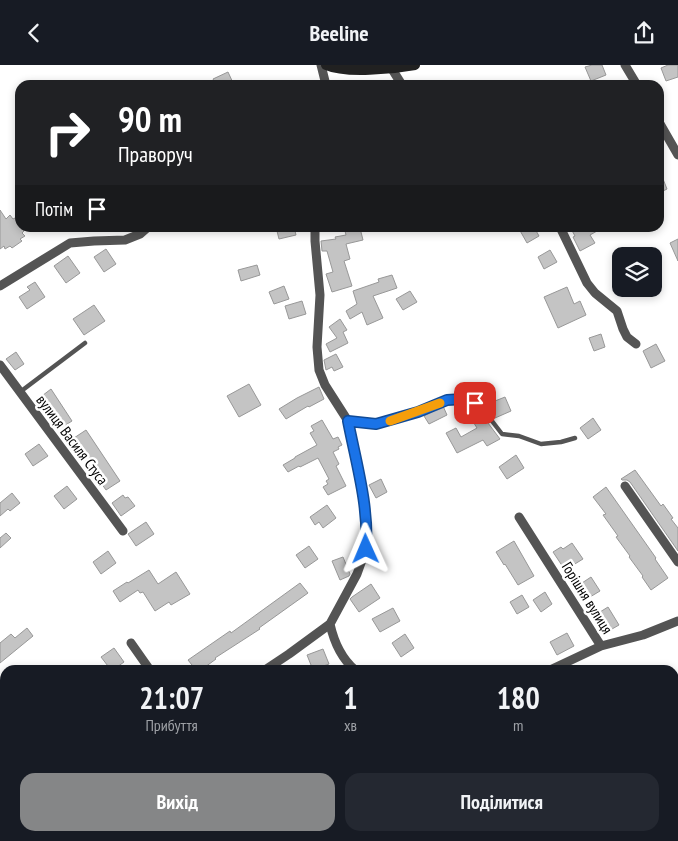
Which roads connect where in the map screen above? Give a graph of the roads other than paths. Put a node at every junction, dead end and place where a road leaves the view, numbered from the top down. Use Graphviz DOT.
graph roads {
  1 [pos="321,65"];
  2 [pos="326,65"];
  3 [pos="415,65"];
  4 [pos="625,65"];
  5 [pos="363,67"];
  6 [pos="392,69"];
  7 [pos="325,80"];
  8 [pos="399,80"];
  9 [pos="634,80"];
  10 [pos="664,131"];
  11 [pos="678,155"];
  12 [pos="142,232"];
  13 [pos="315,232"];
  14 [pos="562,232"];
  15 [pos="0,286"];
  16 [pos="85,343"];
  17 [pos="636,344"];
  18 [pos="0,365"];
  19 [pos="20,392"];
  20 [pos="348,421"];
  21 [pos="575,438"];
  22 [pos="624,486"];
  23 [pos="519,517"];
  24 [pos="123,531"];
  25 [pos="678,562"];
  26 [pos="678,621"];
  27 [pos="330,624"];
  28 [pos="131,643"];
  29 [pos="601,647"];
  30 [pos="146,665"];
  31 [pos="272,665"];
  32 [pos="350,665"];
  33 [pos="561,665"];
  1 -- 7 [label="street"];
  2 -- 5 [label="main road"];
  3 -- 6 [label="main road"];
  4 -- 9 [label="street"];
  5 -- 6 [label="main road"];
  6 -- 8 [label="street"];
  10 -- 11 [label="street"];
  12 -- 15 [label="street"];
  13 -- 20 [label="street"];
  14 -- 17 [label="street"];
  16 -- 19 [label="lane"];
  18 -- 19 [label="street, вулиця Василя Стуса"];
  19 -- 24 [label="street, вулиця Василя Стуса"];
  20 -- 21 [label="lane"];
  20 -- 27 [label="street"];
  22 -- 25 [label="street"];
  23 -- 29 [label="street, Горішня вулиця"];
  26 -- 29 [label="street"];
  27 -- 31 [label="street"];
  27 -- 32 [label="street"];
  28 -- 30 [label="street"];
  29 -- 33 [label="street, Горішня вулиця"];
}
